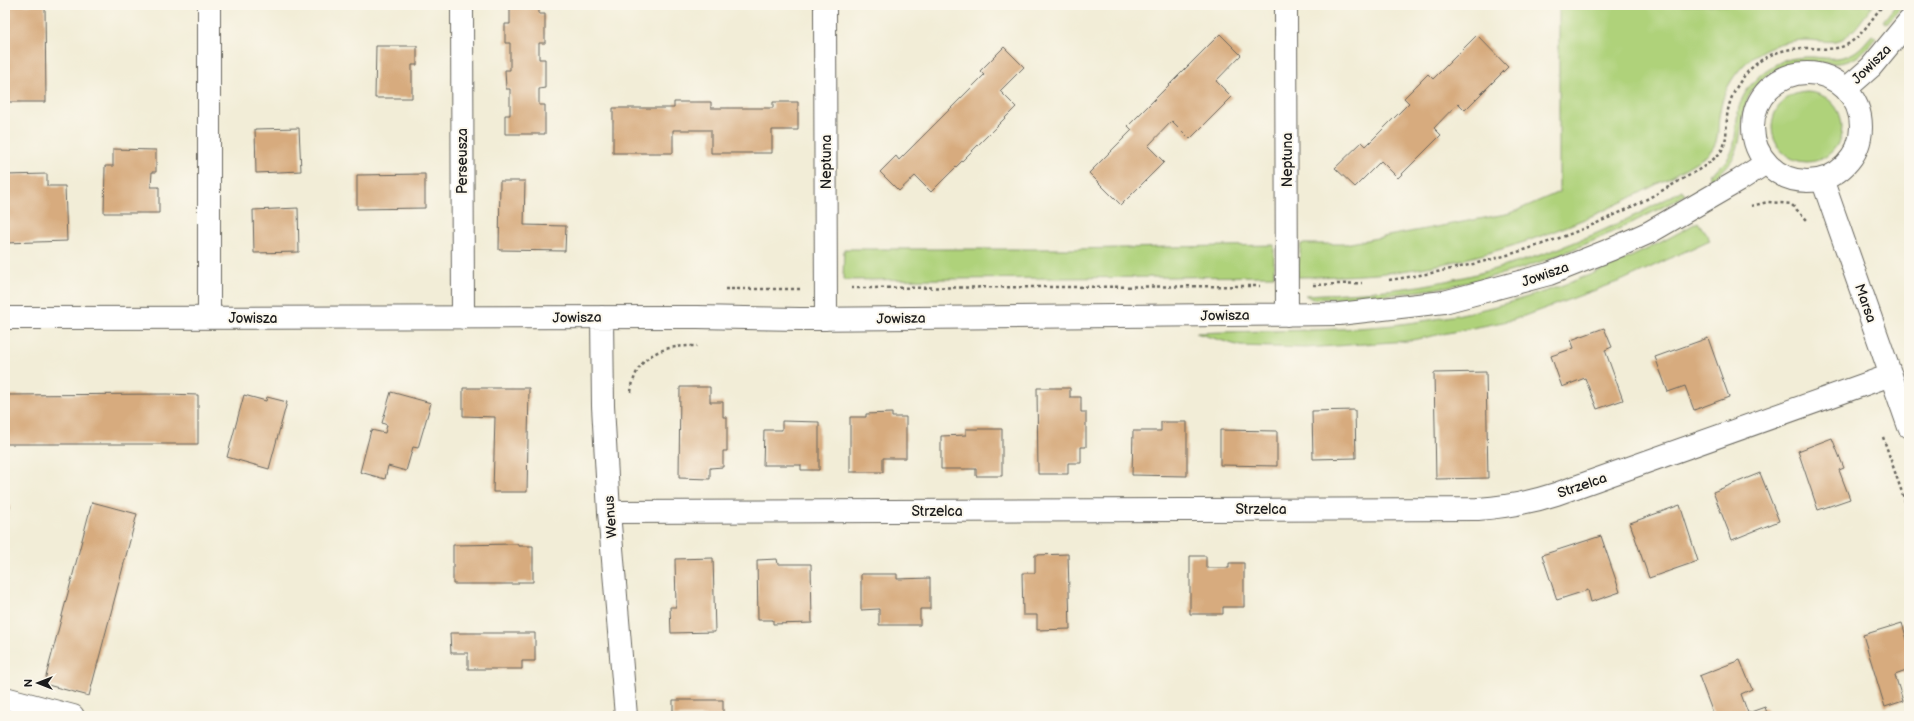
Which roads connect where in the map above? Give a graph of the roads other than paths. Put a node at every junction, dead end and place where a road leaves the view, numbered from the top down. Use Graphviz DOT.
graph roads {
  1 [pos="209,5"];
  2 [pos="462,5"];
  3 [pos="825,5"];
  4 [pos="1286,5"];
  5 [pos="1909,21"];
  6 [pos="1847,88"];
  7 [pos="1766,163"];
  8 [pos="1822,179"];
  9 [pos="1287,315"];
  10 [pos="602,317"];
  11 [pos="5,318"];
  12 [pos="209,318"];
  13 [pos="463,318"];
  14 [pos="826,319"];
  15 [pos="1891,375"];
  16 [pos="1909,428"];
  17 [pos="609,512"];
  18 [pos="5,698"];
  19 [pos="73,716"];
  20 [pos="626,716"];
  1 -- 12 [label="street"];
  2 -- 13 [label="street, Perseusza"];
  3 -- 14 [label="street, Neptuna"];
  4 -- 9 [label="street, Neptuna"];
  5 -- 6 [label="street, Jowisza"];
  6 -- 7 [label="street, Jowisza"];
  6 -- 8 [label="street, Jowisza"];
  7 -- 8 [label="street, Jowisza"];
  7 -- 9 [label="street, Jowisza"];
  8 -- 15 [label="street, Marsa"];
  9 -- 14 [label="street, Jowisza"];
  10 -- 13 [label="street, Jowisza"];
  10 -- 14 [label="street, Jowisza"];
  10 -- 17 [label="street, Wenus"];
  11 -- 12 [label="street, Jowisza"];
  12 -- 13 [label="street, Jowisza"];
  15 -- 16 [label="street, Marsa"];
  15 -- 17 [label="street, Strzelca"];
  17 -- 20 [label="street, Wenus"];
  18 -- 19 [label="street"];
}
